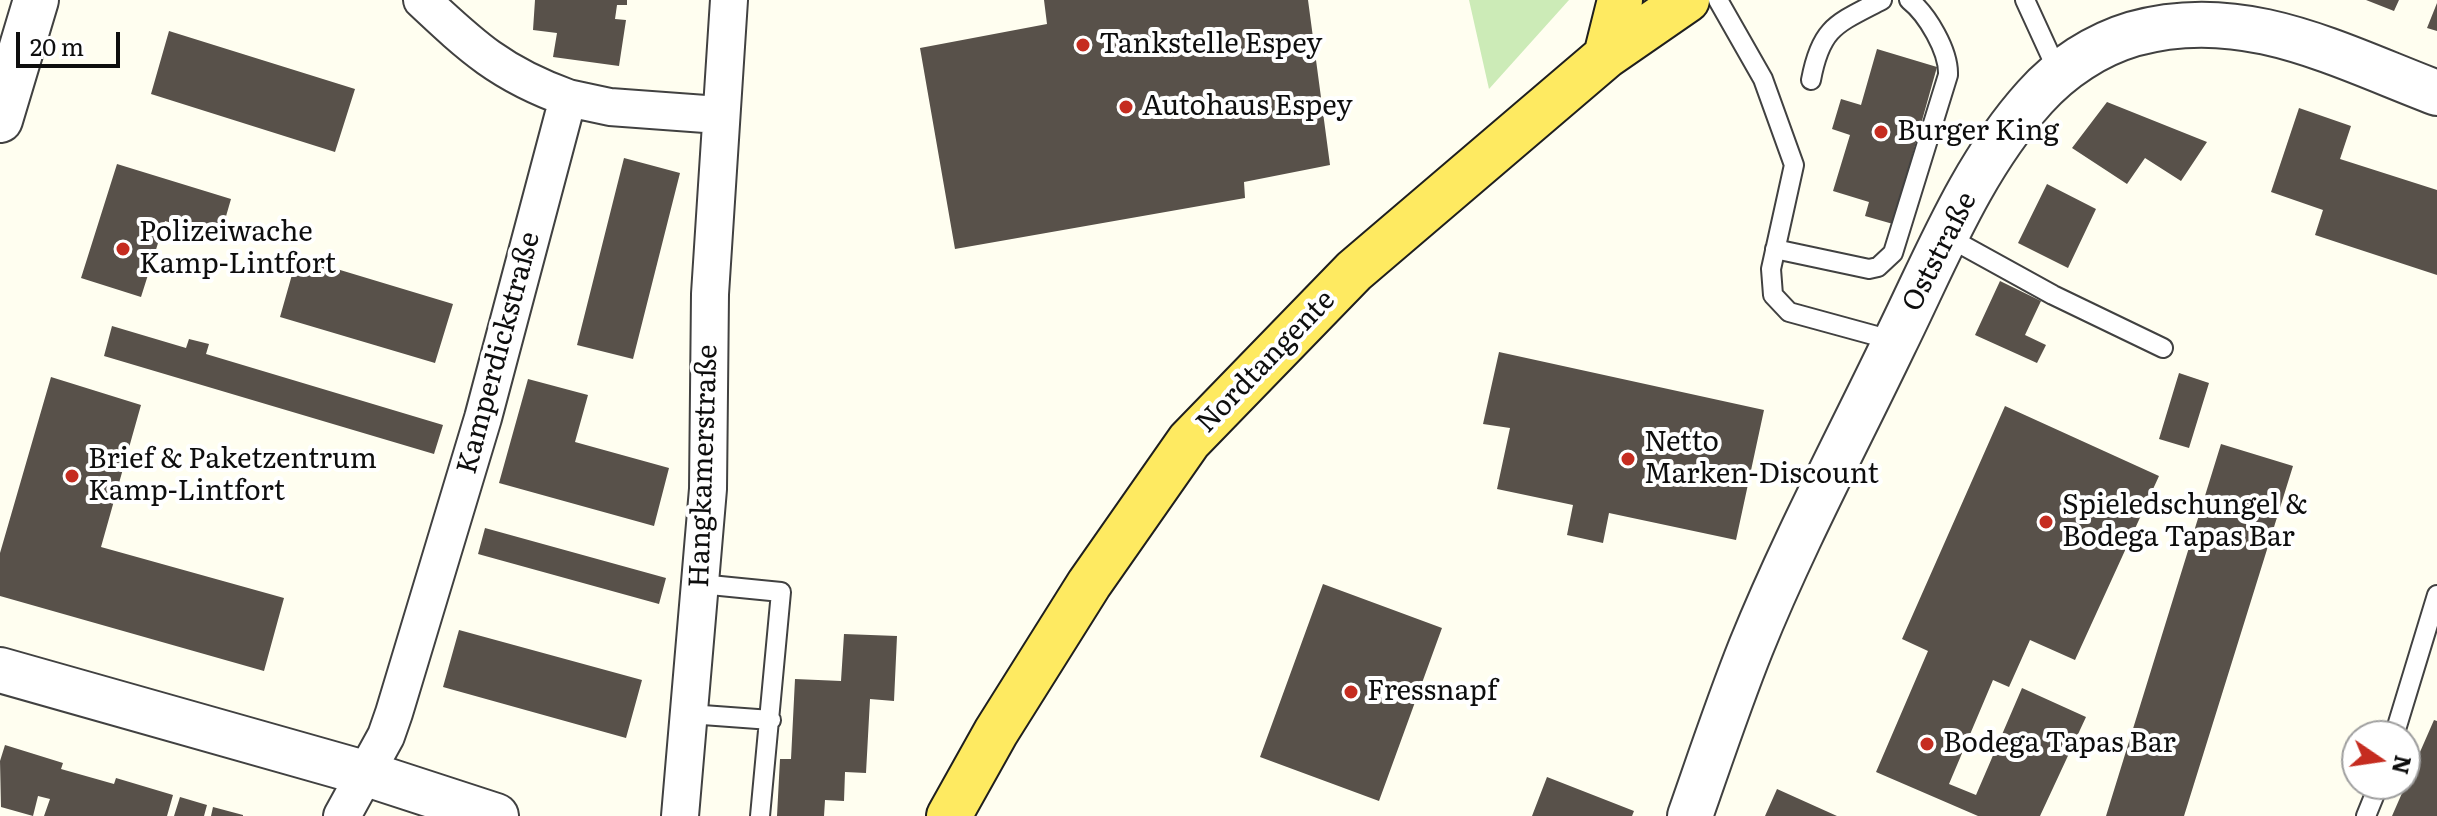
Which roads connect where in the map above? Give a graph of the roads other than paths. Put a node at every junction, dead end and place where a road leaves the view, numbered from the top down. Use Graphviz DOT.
graph roads {
  1 [pos="36,0"];
  2 [pos="422,0"];
  3 [pos="729,0"];
  4 [pos="1620,0"];
  5 [pos="1687,0"];
  6 [pos="1718,0"];
  7 [pos="1882,0"];
  8 [pos="1909,0"];
  9 [pos="2032,2"];
  10 [pos="1606,56"];
  11 [pos="2059,74"];
  12 [pos="1811,80"];
  13 [pos="2437,93"];
  14 [pos="568,98"];
  15 [pos="719,115"];
  16 [pos="0,120"];
  17 [pos="1946,236"];
  18 [pos="1775,249"];
  19 [pos="1896,341"];
  20 [pos="2163,348"];
  21 [pos="700,584"];
  22 [pos="2437,595"];
  23 [pos="0,670"];
  24 [pos="689,714"];
  25 [pos="771,720"];
  26 [pos="2399,720"];
  27 [pos="364,773"];
  28 [pos="342,816"];
  29 [pos="496,816"];
  30 [pos="680,816"];
  31 [pos="760,816"];
  32 [pos="949,816"];
  33 [pos="1690,816"];
  1 -- 16 [label="street"];
  2 -- 14 [label="street"];
  3 -- 15 [label="street, Hangkamerstraße"];
  4 -- 10 [label="main road"];
  5 -- 10 [label="main road, Nordtangente"];
  6 -- 18 [label="lane"];
  7 -- 12 [label="lane"];
  8 -- 18 [label="lane"];
  9 -- 11 [label="lane"];
  10 -- 32 [label="main road, Nordtangente"];
  11 -- 13 [label="street, Oststraße"];
  11 -- 17 [label="street, Oststraße"];
  14 -- 15 [label="street"];
  14 -- 27 [label="street, Kamperdickstraße"];
  15 -- 21 [label="street, Hangkamerstraße"];
  17 -- 19 [label="street, Oststraße"];
  17 -- 20 [label="lane"];
  18 -- 19 [label="lane"];
  19 -- 33 [label="street, Oststraße"];
  21 -- 24 [label="street, Hangkamerstraße"];
  21 -- 25 [label="lane"];
  22 -- 26 [label="lane"];
  23 -- 27 [label="street"];
  24 -- 25 [label="lane"];
  24 -- 30 [label="street, Hangkamerstraße"];
  25 -- 31 [label="lane"];
  27 -- 28 [label="street, Kamperdickstraße"];
  27 -- 29 [label="street"];
}
